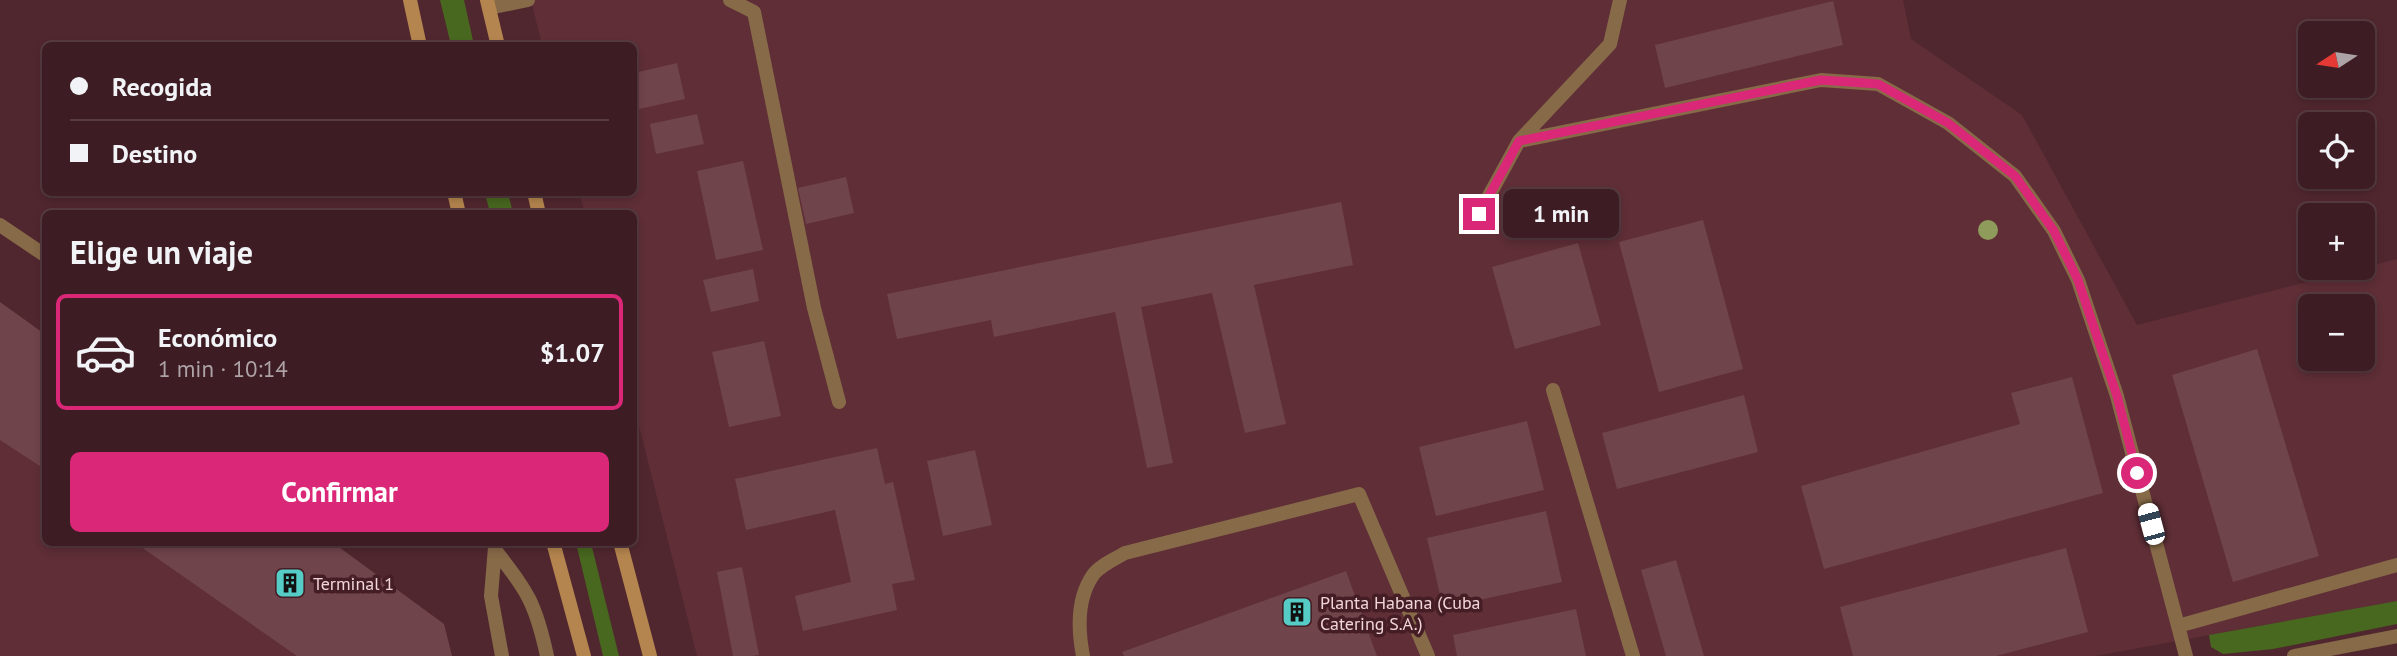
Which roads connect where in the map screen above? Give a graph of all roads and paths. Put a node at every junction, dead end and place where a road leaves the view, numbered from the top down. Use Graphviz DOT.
graph roads {
  1 [pos="410,0"];
  2 [pos="528,0"];
  3 [pos="730,0"];
  4 [pos="1620,0"];
  5 [pos="488,4"];
  6 [pos="420,42"];
  7 [pos="497,42"];
  8 [pos="1519,141"];
  9 [pos="1479,214"];
  10 [pos="0,225"];
  11 [pos="42,253"];
  12 [pos="1553,390"];
  13 [pos="839,402"];
  14 [pos="495,546"];
  15 [pos="553,546"];
  16 [pos="621,546"];
  17 [pos="2397,565"];
  18 [pos="2178,626"];
  19 [pos="2397,636"];
  20 [pos="502,656"];
  21 [pos="547,656"];
  22 [pos="584,656"];
  23 [pos="650,656"];
  24 [pos="1083,656"];
  25 [pos="1428,656"];
  26 [pos="1633,656"];
  27 [pos="2186,656"];
  28 [pos="2294,656"];
  1 -- 6 [label="main road"];
  2 -- 5 [label="street"];
  3 -- 13 [label="street"];
  4 -- 8 [label="street"];
  5 -- 7 [label="main road"];
  8 -- 9 [label="street"];
  8 -- 18 [label="street"];
  10 -- 11 [label="street"];
  12 -- 26 [label="street"];
  14 -- 20 [label="street"];
  14 -- 21 [label="street"];
  15 -- 22 [label="main road"];
  16 -- 23 [label="main road"];
  17 -- 18 [label="street"];
  18 -- 27 [label="street"];
  19 -- 28 [label="street"];
  24 -- 25 [label="street"];
}
